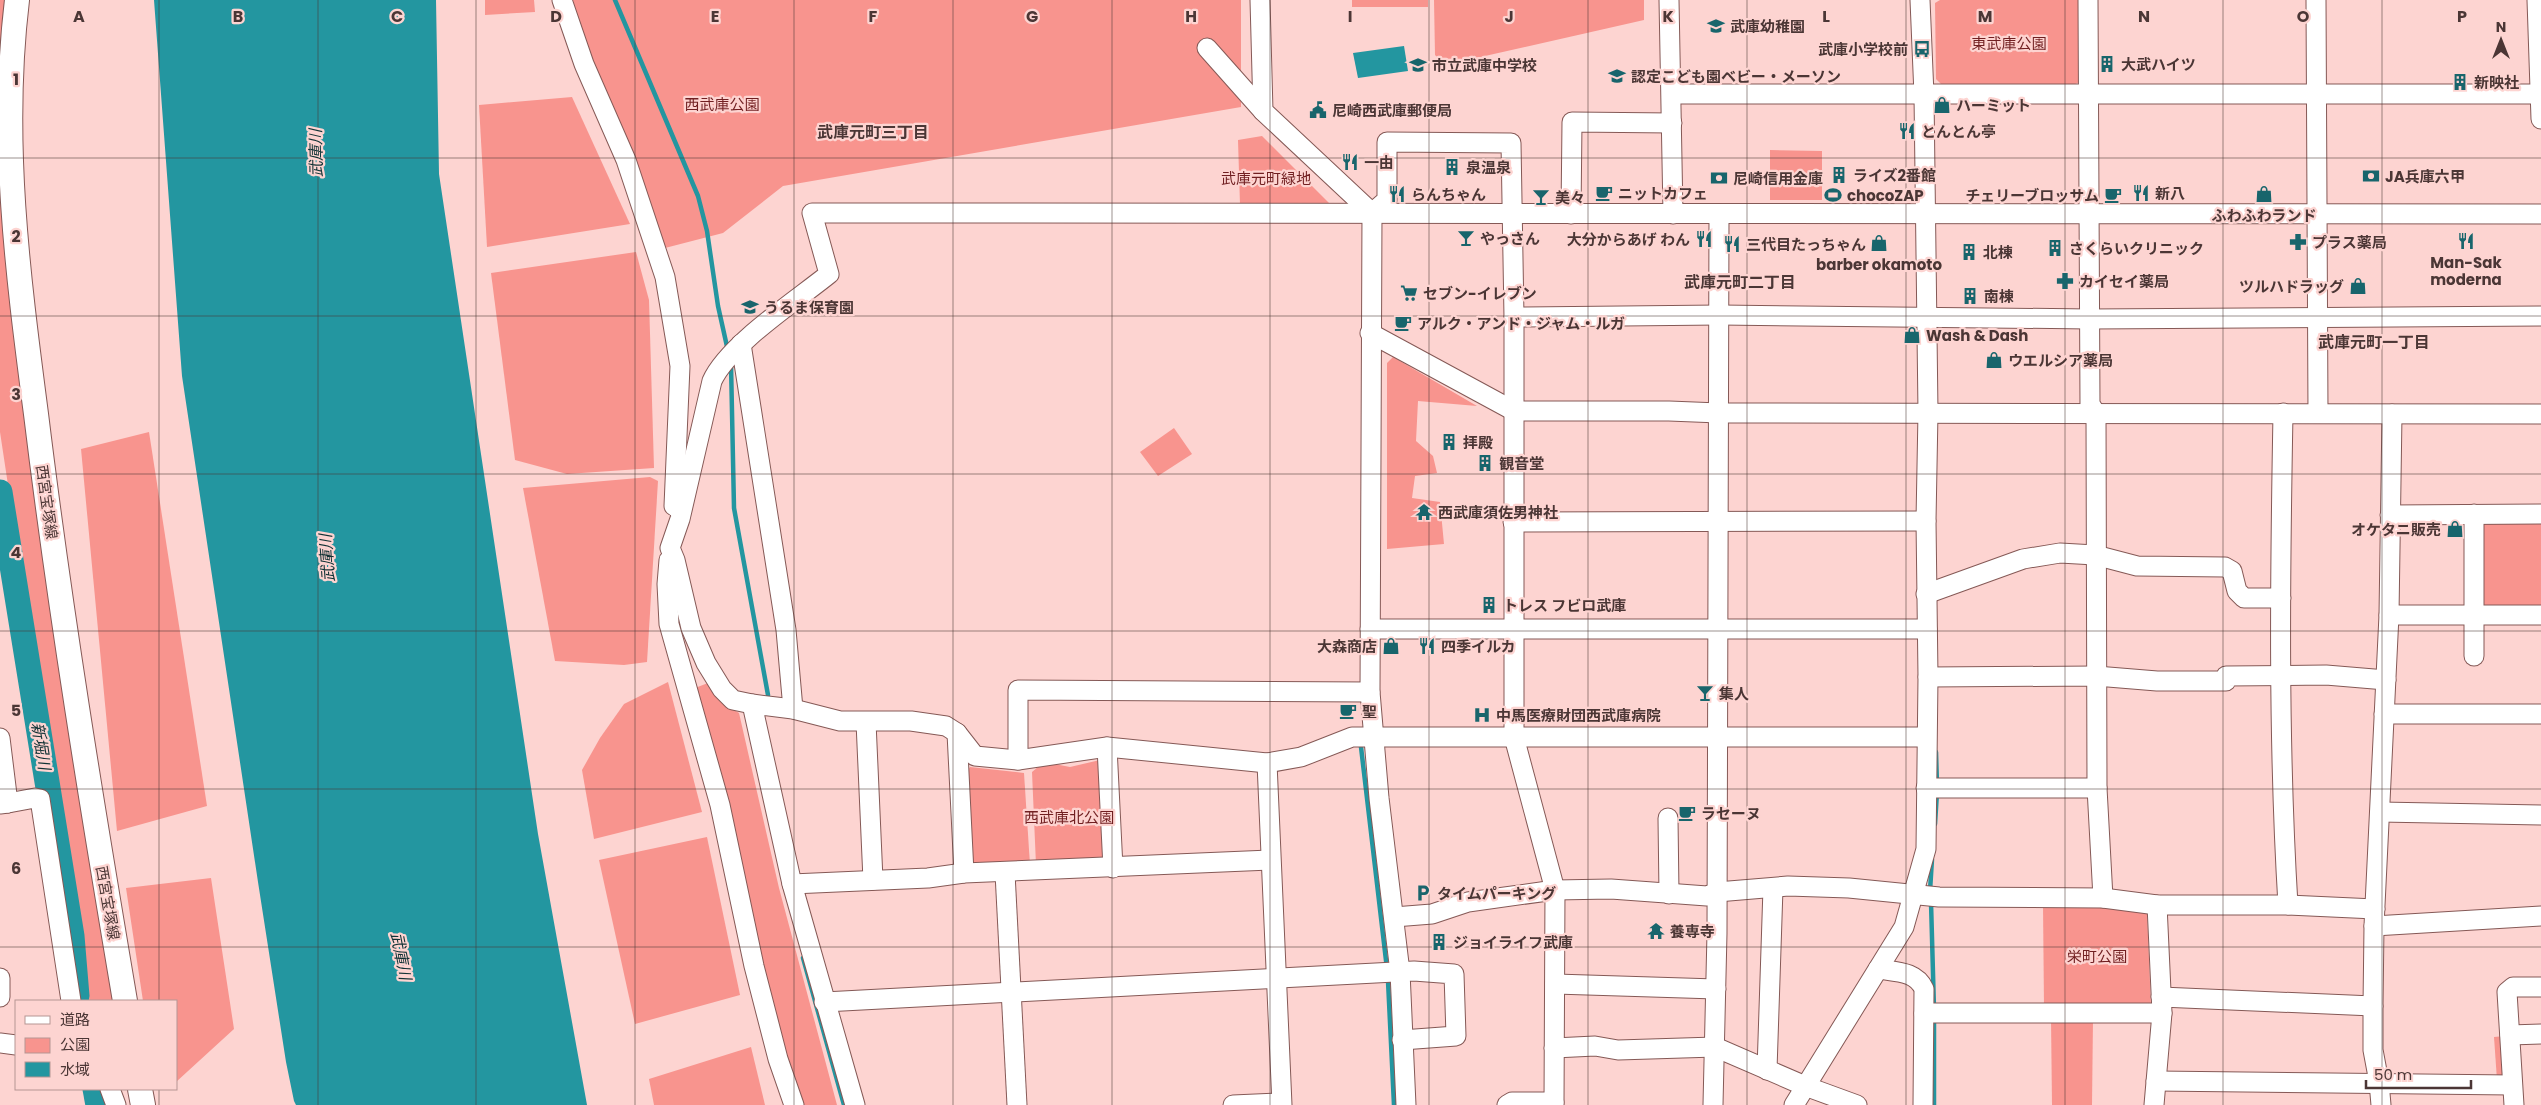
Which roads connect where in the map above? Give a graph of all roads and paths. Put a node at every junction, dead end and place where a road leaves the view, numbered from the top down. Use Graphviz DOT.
graph roads {
  1 [pos="17,0"];
  2 [pos="562,0"];
  3 [pos="1260,0"];
  4 [pos="1669,0"];
  5 [pos="1920,0"];
  6 [pos="2088,0"];
  7 [pos="2316,0"];
  8 [pos="2536,0"];
  9 [pos="1207,48"];
  10 [pos="2318,93"];
  11 [pos="1672,94"];
  12 [pos="2090,94"];
  13 [pos="2540,94"];
  14 [pos="1924,95"];
  15 [pos="1262,111"];
  16 [pos="2541,119"];
  17 [pos="1672,123"];
  18 [pos="1372,213"];
  19 [pos="1512,214"];
  20 [pos="1571,214"];
  21 [pos="1673,214"];
  22 [pos="1719,214"];
  23 [pos="1926,214"];
  24 [pos="2541,214"];
  25 [pos="2090,215"];
  26 [pos="2318,215"];
  27 [pos="1720,315"];
  28 [pos="2541,316"];
  29 [pos="1514,317"];
  30 [pos="1927,317"];
  31 [pos="2318,317"];
  32 [pos="2090,319"];
  33 [pos="1370,333"];
  34 [pos="742,344"];
  35 [pos="1514,411"];
  36 [pos="1928,412"];
  37 [pos="1719,413"];
  38 [pos="2283,413"];
  39 [pos="2318,413"];
  40 [pos="2096,414"];
  41 [pos="2392,414"];
  42 [pos="2541,414"];
  43 [pos="2390,514"];
  44 [pos="2474,514"];
  45 [pos="2541,514"];
  46 [pos="1926,521"];
  47 [pos="1513,522"];
  48 [pos="1718,522"];
  49 [pos="670,548"];
  50 [pos="2096,555"];
  51 [pos="1926,594"];
  52 [pos="2281,598"];
  53 [pos="2475,614"];
  54 [pos="2389,615"];
  55 [pos="2541,615"];
  56 [pos="1514,628"];
  57 [pos="1370,629"];
  58 [pos="1718,629"];
  59 [pos="1926,630"];
  60 [pos="2474,656"];
  61 [pos="2282,675"];
  62 [pos="2096,676"];
  63 [pos="1928,678"];
  64 [pos="2386,680"];
  65 [pos="1370,692"];
  66 [pos="752,704"];
  67 [pos="793,709"];
  68 [pos="2384,714"];
  69 [pos="2541,714"];
  70 [pos="866,722"];
  71 [pos="957,733"];
  72 [pos="1514,737"];
  73 [pos="1717,737"];
  74 [pos="1926,737"];
  75 [pos="0,738"];
  76 [pos="1373,738"];
  77 [pos="1107,747"];
  78 [pos="1018,760"];
  79 [pos="1267,763"];
  80 [pos="1926,788"];
  81 [pos="2097,788"];
  82 [pos="4,803"];
  83 [pos="2380,812"];
  84 [pos="2541,815"];
  85 [pos="1668,818"];
  86 [pos="1270,860"];
  87 [pos="1113,868"];
  88 [pos="964,873"];
  89 [pos="1005,873"];
  90 [pos="873,880"];
  91 [pos="792,884"];
  92 [pos="1773,888"];
  93 [pos="1555,890"];
  94 [pos="1717,892"];
  95 [pos="1668,894"];
  96 [pos="1915,895"];
  97 [pos="2103,898"];
  98 [pos="2157,905"];
  99 [pos="2288,906"];
  100 [pos="2541,916"];
  101 [pos="1394,917"];
  102 [pos="2375,918"];
  103 [pos="1878,969"];
  104 [pos="1400,972"];
  105 [pos="0,978"];
  106 [pos="1277,979"];
  107 [pos="1555,984"];
  108 [pos="2541,987"];
  109 [pos="1716,989"];
  110 [pos="1010,992"];
  111 [pos="0,997"];
  112 [pos="71,1000"];
  113 [pos="125,1000"];
  114 [pos="824,1002"];
  115 [pos="2161,1005"];
  116 [pos="2373,1006"];
  117 [pos="1930,1013"];
  118 [pos="2541,1034"];
  119 [pos="2510,1035"];
  120 [pos="1402,1040"];
  121 [pos="0,1043"];
  122 [pos="15,1044"];
  123 [pos="1714,1047"];
  124 [pos="1554,1048"];
  125 [pos="1767,1070"];
  126 [pos="2156,1081"];
  127 [pos="2380,1082"];
  128 [pos="2512,1085"];
  129 [pos="1805,1086"];
  130 [pos="110,1090"];
  131 [pos="140,1090"];
  132 [pos="1554,1103"];
  133 [pos="1281,1104"];
  134 [pos="116,1105"];
  135 [pos="143,1105"];
  136 [pos="794,1105"];
  137 [pos="855,1105"];
  138 [pos="1017,1105"];
  139 [pos="1233,1105"];
  140 [pos="1406,1105"];
  141 [pos="1507,1105"];
  142 [pos="1714,1105"];
  143 [pos="1794,1105"];
  144 [pos="1857,1105"];
  145 [pos="1923,1105"];
  146 [pos="2154,1105"];
  147 [pos="2381,1105"];
  148 [pos="2514,1105"];
  1 -- 113 [label="main road, 西宮宝塚線"];
  2 -- 49 [label="street"];
  3 -- 15 [label="street"];
  4 -- 11 [label="street"];
  5 -- 14 [label="street"];
  6 -- 12 [label="street"];
  7 -- 10 [label="street"];
  8 -- 13 [label="street"];
  9 -- 15 [label="street"];
  10 -- 12 [label="street"];
  10 -- 13 [label="street"];
  10 -- 26 [label="street"];
  11 -- 14 [label="street"];
  11 -- 17 [label="street"];
  12 -- 14 [label="street"];
  12 -- 25 [label="street"];
  13 -- 16 [label="street"];
  14 -- 23 [label="street"];
  15 -- 18 [label="street"];
  17 -- 20 [label="street"];
  17 -- 21 [label="street"];
  18 -- 19 [label="street"];
  18 -- 19 [label="street"];
  18 -- 33 [label="street"];
  18 -- 34 [label="street"];
  19 -- 20 [label="street"];
  19 -- 29 [label="street"];
  20 -- 21 [label="street"];
  21 -- 22 [label="street"];
  22 -- 23 [label="street"];
  22 -- 27 [label="street"];
  23 -- 25 [label="street"];
  23 -- 30 [label="street"];
  24 -- 26 [label="street"];
  25 -- 26 [label="street"];
  25 -- 32 [label="street"];
  26 -- 31 [label="street"];
  27 -- 29 [label="street"];
  27 -- 30 [label="street"];
  27 -- 37 [label="street"];
  28 -- 31 [label="street"];
  29 -- 35 [label="street"];
  30 -- 32 [label="street"];
  30 -- 36 [label="street"];
  31 -- 32 [label="street"];
  31 -- 39 [label="street"];
  32 -- 40 [label="street"];
  33 -- 35 [label="street"];
  33 -- 57 [label="street"];
  34 -- 49 [label="street"];
  34 -- 67 [label="street"];
  35 -- 37 [label="street"];
  35 -- 47 [label="street"];
  36 -- 37 [label="street"];
  36 -- 40 [label="street"];
  36 -- 46 [label="street"];
  37 -- 48 [label="street"];
  38 -- 39 [label="street"];
  38 -- 40 [label="street"];
  38 -- 52 [label="street"];
  39 -- 41 [label="street"];
  40 -- 50 [label="street"];
  41 -- 42 [label="street"];
  41 -- 43 [label="street"];
  43 -- 44 [label="street"];
  43 -- 54 [label="street"];
  44 -- 45 [label="street"];
  44 -- 53 [label="street"];
  46 -- 48 [label="street"];
  46 -- 51 [label="street"];
  47 -- 48 [label="street"];
  47 -- 56 [label="street"];
  48 -- 58 [label="street"];
  49 -- 66 [label="street"];
  49 -- 136 [label="street"];
  50 -- 51 [label="street"];
  50 -- 52 [label="street"];
  50 -- 62 [label="street"];
  51 -- 59 [label="street"];
  52 -- 61 [label="street"];
  53 -- 54 [label="street"];
  53 -- 55 [label="street"];
  53 -- 60 [label="street"];
  54 -- 64 [label="street"];
  56 -- 57 [label="street"];
  56 -- 58 [label="street"];
  56 -- 72 [label="street"];
  57 -- 65 [label="street"];
  58 -- 59 [label="street"];
  58 -- 73 [label="street"];
  59 -- 63 [label="street"];
  61 -- 62 [label="street"];
  61 -- 64 [label="street"];
  61 -- 99 [label="street"];
  62 -- 63 [label="street"];
  62 -- 81 [label="street"];
  63 -- 74 [label="street"];
  64 -- 68 [label="street"];
  65 -- 76 [label="street"];
  65 -- 78 [label="street"];
  66 -- 67 [label="street"];
  66 -- 91 [label="street"];
  67 -- 70 [label="street"];
  68 -- 69 [label="street"];
  68 -- 83 [label="street"];
  70 -- 71 [label="street"];
  70 -- 90 [label="street"];
  71 -- 78 [label="street"];
  71 -- 88 [label="street"];
  72 -- 73 [label="street"];
  72 -- 76 [label="street"];
  72 -- 93 [label="street"];
  73 -- 74 [label="street"];
  73 -- 94 [label="street"];
  74 -- 80 [label="street"];
  75 -- 82 [label="street"];
  76 -- 79 [label="street"];
  76 -- 101 [label="street"];
  77 -- 78 [label="street"];
  77 -- 79 [label="street"];
  77 -- 87 [label="street"];
  79 -- 86 [label="street"];
  80 -- 81 [label="street"];
  80 -- 96 [label="street"];
  81 -- 97 [label="street"];
  82 -- 112 [label="street"];
  83 -- 84 [label="street"];
  83 -- 102 [label="street"];
  85 -- 95 [label="street"];
  86 -- 87 [label="street"];
  86 -- 106 [label="street"];
  87 -- 89 [label="street"];
  88 -- 89 [label="street"];
  88 -- 90 [label="street"];
  89 -- 110 [label="street"];
  90 -- 91 [label="street"];
  91 -- 114 [label="street"];
  92 -- 94 [label="street"];
  92 -- 96 [label="street"];
  92 -- 125 [label="street"];
  93 -- 95 [label="street"];
  93 -- 101 [label="street"];
  93 -- 107 [label="street"];
  94 -- 95 [label="street"];
  94 -- 109 [label="street"];
  96 -- 97 [label="street"];
  96 -- 103 [label="street"];
  97 -- 98 [label="street"];
  98 -- 99 [label="street"];
  98 -- 115 [label="street"];
  99 -- 102 [label="street"];
  100 -- 102 [label="street"];
  101 -- 104 [label="street"];
  102 -- 116 [label="street"];
  103 -- 117 [label="street"];
  103 -- 129 [label="street"];
  104 -- 106 [label="street"];
  104 -- 120 [label="street"];
  104 -- 120 [label="street"];
  105 -- 111 [label="street"];
  106 -- 110 [label="street"];
  106 -- 133 [label="street"];
  107 -- 109 [label="street"];
  107 -- 124 [label="street"];
  108 -- 119 [label="street"];
  109 -- 123 [label="street"];
  110 -- 114 [label="street"];
  110 -- 138 [label="street"];
  114 -- 137 [label="street"];
  115 -- 116 [label="street"];
  115 -- 117 [label="street"];
  115 -- 126 [label="street"];
  116 -- 127 [label="street"];
  117 -- 145 [label="street"];
  118 -- 119 [label="street"];
  119 -- 128 [label="street"];
  120 -- 140 [label="street"];
  121 -- 122 [label="street"];
  123 -- 124 [label="street"];
  123 -- 125 [label="street"];
  123 -- 142 [label="street"];
  124 -- 132 [label="street"];
  125 -- 129 [label="street"];
  126 -- 127 [label="street"];
  126 -- 146 [label="street"];
  127 -- 128 [label="street"];
  127 -- 147 [label="street"];
  128 -- 148 [label="street"];
  129 -- 143 [label="street"];
  129 -- 144 [label="street"];
  130 -- 134 [label="street"];
  131 -- 135 [label="main road"];
  132 -- 141 [label="street"];
  133 -- 139 [label="street"];
}
